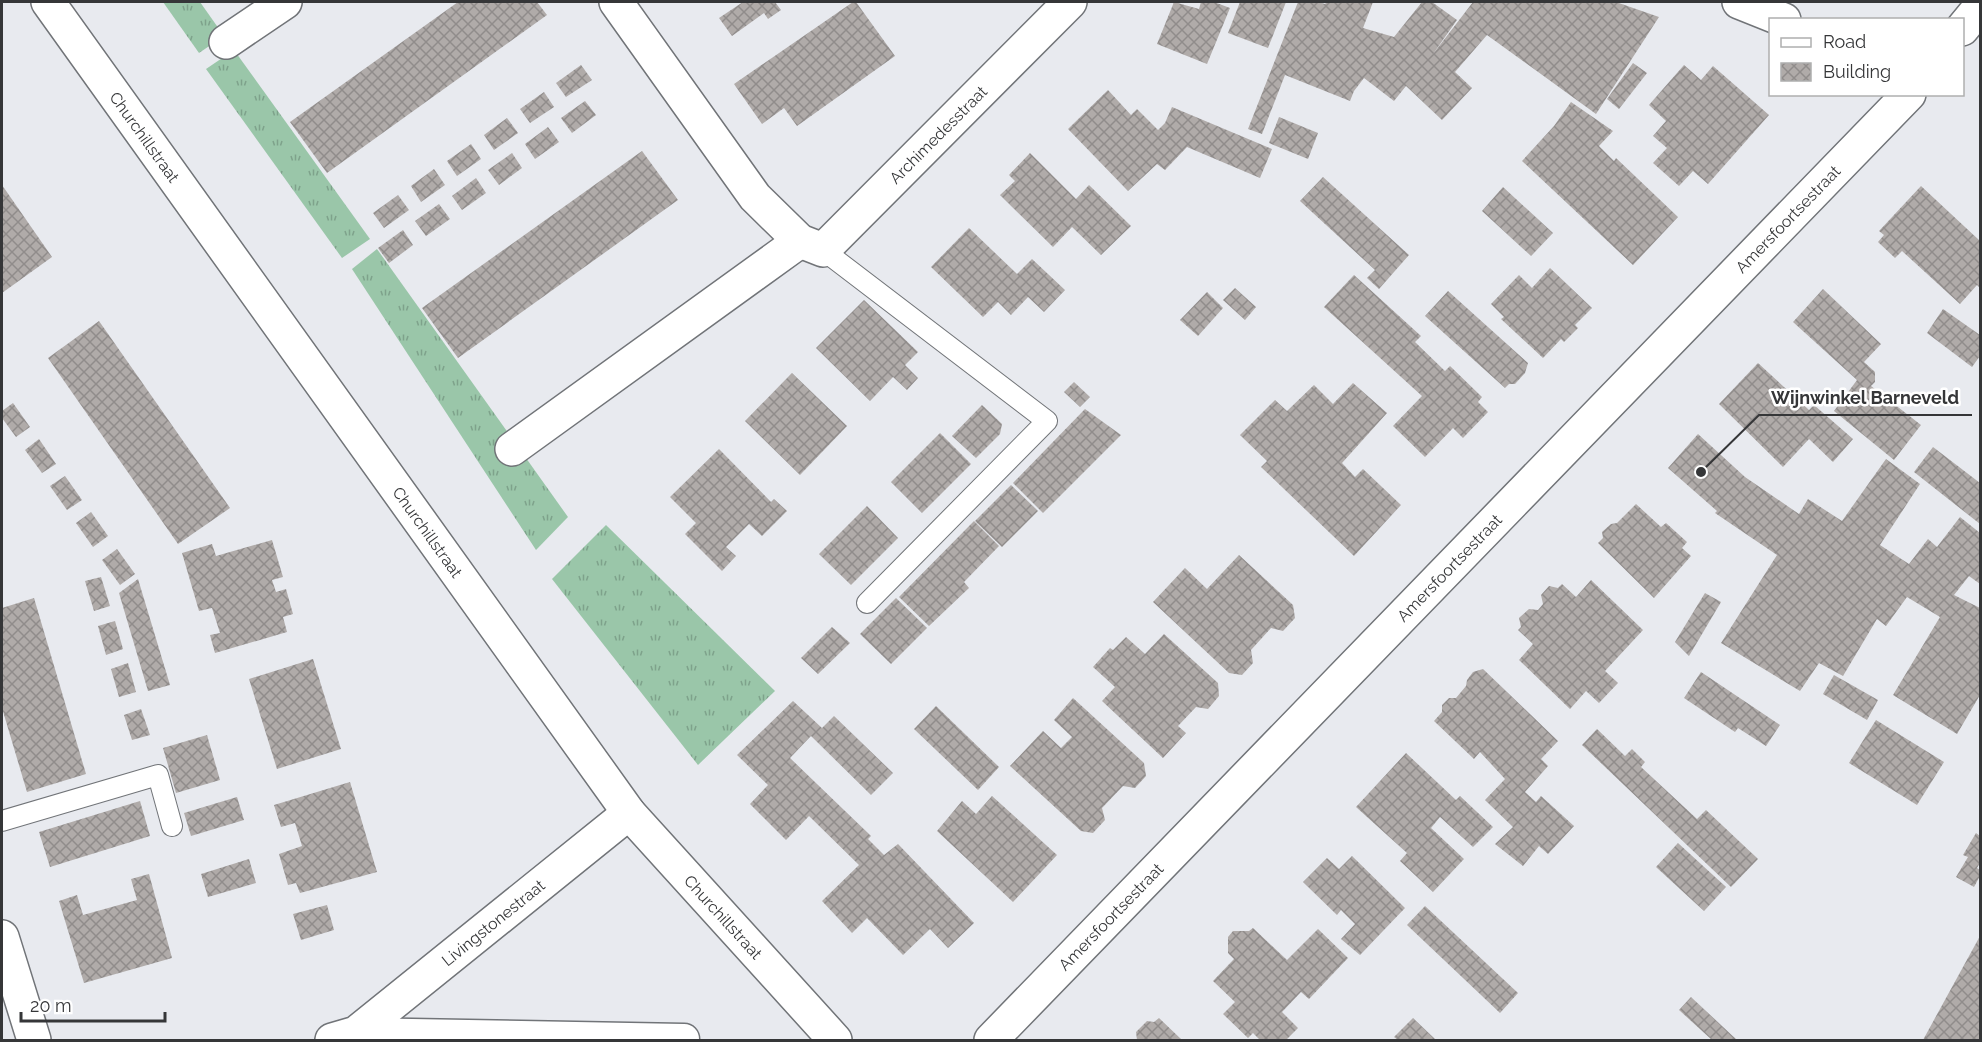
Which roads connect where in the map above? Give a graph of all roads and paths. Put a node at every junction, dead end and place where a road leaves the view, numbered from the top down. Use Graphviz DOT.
graph roads {
  1 [pos="48,2"];
  2 [pos="285,2"];
  3 [pos="616,2"];
  4 [pos="1070,2"];
  5 [pos="1738,2"];
  6 [pos="1980,7"];
  7 [pos="1779,18"];
  8 [pos="1964,27"];
  9 [pos="226,42"];
  10 [pos="1900,98"];
  11 [pos="812,245"];
  12 [pos="512,449"];
  13 [pos="867,603"];
  14 [pos="629,813"];
  15 [pos="2,821"];
  16 [pos="172,826"];
  17 [pos="2,938"];
  18 [pos="344,1037"];
  19 [pos="684,1039"];
  20 [pos="34,1041"];
  21 [pos="835,1041"];
  22 [pos="991,1041"];
  1 -- 14 [label="street, Churchillstraat"];
  2 -- 9 [label="street"];
  3 -- 11 [label="street"];
  4 -- 11 [label="street, Archimedesstraat"];
  5 -- 7 [label="street"];
  6 -- 8 [label="street"];
  10 -- 22 [label="street, Amersfoortsestraat"];
  11 -- 12 [label="street, Archimedesstraat"];
  11 -- 13 [label="lane"];
  14 -- 18 [label="street, Livingstonestraat"];
  14 -- 21 [label="street, Churchillstraat"];
  15 -- 16 [label="lane"];
  17 -- 20 [label="street"];
  18 -- 19 [label="street, Livingstonestraat"];
}
